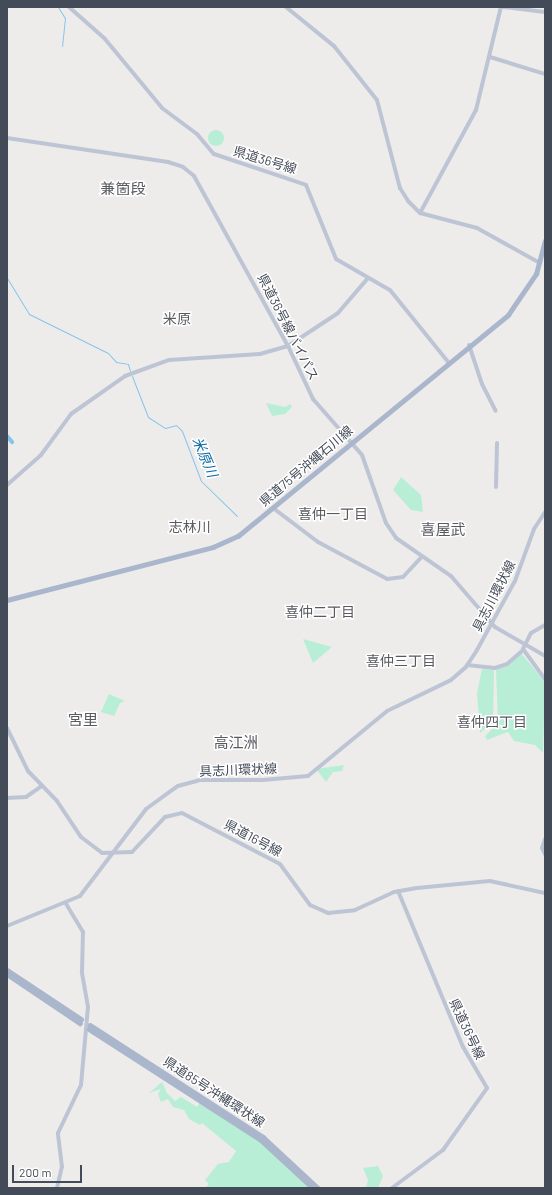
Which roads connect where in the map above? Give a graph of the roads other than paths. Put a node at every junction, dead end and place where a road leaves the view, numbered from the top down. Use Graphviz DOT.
graph roads {
  1 [pos="69,7"];
  2 [pos="286,7"];
  3 [pos="502,7"];
  4 [pos="545,12"];
  5 [pos="490,57"];
  6 [pos="545,74"];
  7 [pos="7,138"];
  8 [pos="420,213"];
  9 [pos="545,241"];
  10 [pos="542,264"];
  11 [pos="368,278"];
  12 [pos="469,345"];
  13 [pos="288,346"];
  14 [pos="448,362"];
  15 [pos="496,412"];
  16 [pos="351,443"];
  17 [pos="497,443"];
  18 [pos="7,485"];
  19 [pos="496,486"];
  20 [pos="273,508"];
  21 [pos="545,512"];
  22 [pos="421,558"];
  23 [pos="7,600"];
  24 [pos="491,624"];
  25 [pos="545,625"];
  26 [pos="524,644"];
  27 [pos="523,650"];
  28 [pos="545,656"];
  29 [pos="467,665"];
  30 [pos="545,679"];
  31 [pos="7,728"];
  32 [pos="42,786"];
  33 [pos="7,798"];
  34 [pos="545,839"];
  35 [pos="545,854"];
  36 [pos="112,855"];
  37 [pos="398,891"];
  38 [pos="545,894"];
  39 [pos="66,904"];
  40 [pos="7,926"];
  41 [pos="7,970"];
  42 [pos="7,974"];
  43 [pos="57,1188"];
  44 [pos="313,1188"];
  45 [pos="318,1188"];
  46 [pos="392,1188"];
  1 -- 11 [label="main road, 県道36号線"];
  2 -- 8 [label="main road"];
  3 -- 4 [label="main road"];
  3 -- 5 [label="main road"];
  5 -- 6 [label="main road"];
  5 -- 8 [label="main road"];
  7 -- 13 [label="main road, 県道36号線バイパス"];
  8 -- 10 [label="main road"];
  9 -- 10 [label="main road, 県道75号沖縄石川線"];
  10 -- 12 [label="main road, 県道75号沖縄石川線"];
  11 -- 13 [label="main road"];
  11 -- 14 [label="main road, 県道36号線"];
  12 -- 14 [label="main road, 県道75号沖縄石川線"];
  12 -- 15 [label="main road"];
  13 -- 16 [label="main road, 県道36号線バイパス"];
  13 -- 18 [label="main road"];
  14 -- 16 [label="main road, 県道75号沖縄石川線"];
  16 -- 20 [label="main road, 県道75号沖縄石川線"];
  16 -- 22 [label="main road, 県道36号線バイパス"];
  17 -- 19 [label="main road"];
  20 -- 22 [label="main road"];
  20 -- 23 [label="main road, 県道75号沖縄石川線"];
  21 -- 24 [label="main road, 具志川環状線"];
  22 -- 24 [label="main road, 県道36号線バイパス"];
  24 -- 26 [label="main road"];
  24 -- 29 [label="main road, 具志川環状線"];
  25 -- 26 [label="main road"];
  26 -- 27 [label="main road"];
  26 -- 28 [label="main road"];
  27 -- 29 [label="main road"];
  27 -- 30 [label="main road"];
  29 -- 36 [label="main road, 具志川環状線"];
  31 -- 32 [label="main road"];
  32 -- 33 [label="main road"];
  32 -- 36 [label="main road"];
  34 -- 35 [label="main road"];
  36 -- 37 [label="main road, 県道16号線"];
  36 -- 39 [label="main road, 具志川環状線"];
  37 -- 38 [label="main road, 県道16号線"];
  37 -- 46 [label="main road, 県道36号線"];
  39 -- 40 [label="main road, 具志川環状線"];
  39 -- 43 [label="main road"];
  41 -- 42 [label="main road"];
  44 -- 45 [label="main road, 県道85号沖縄環状線"];
}
